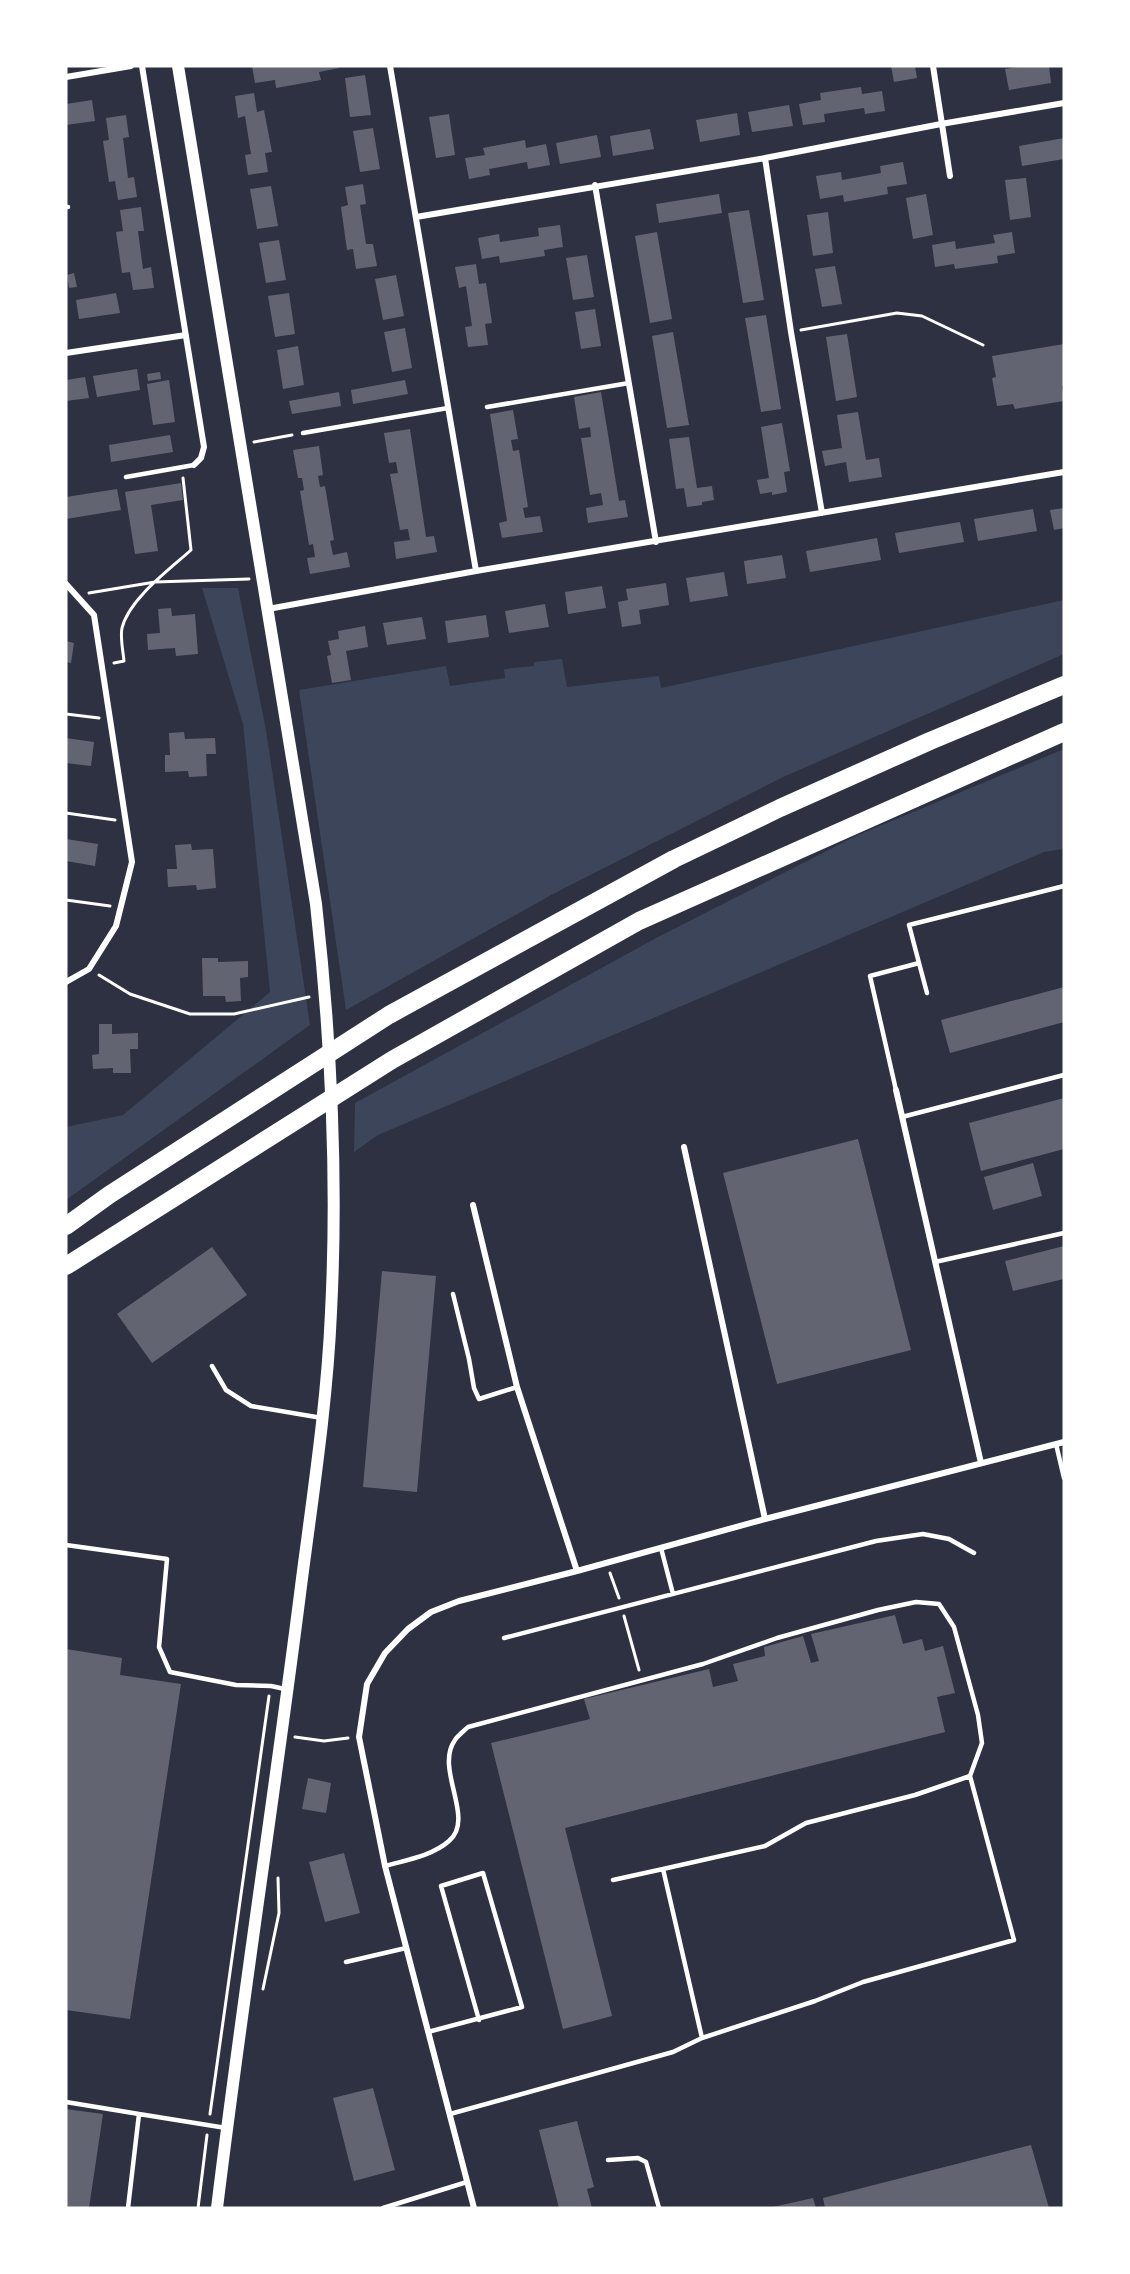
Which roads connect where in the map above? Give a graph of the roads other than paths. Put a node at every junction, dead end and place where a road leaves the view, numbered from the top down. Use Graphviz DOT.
graph roads {
  1 [pos="131,66"];
  2 [pos="142,66"];
  3 [pos="178,66"];
  4 [pos="390,66"];
  5 [pos="933,66"];
  6 [pos="66,77"];
  7 [pos="1064,103"];
  8 [pos="941,124"];
  9 [pos="765,158"];
  10 [pos="950,176"];
  11 [pos="595,185"];
  12 [pos="416,217"];
  13 [pos="186,335"];
  14 [pos="66,353"];
  15 [pos="629,383"];
  16 [pos="487,406"];
  17 [pos="448,408"];
  18 [pos="303,433"];
  19 [pos="194,465"];
  20 [pos="1064,472"];
  21 [pos="126,477"];
  22 [pos="822,513"];
  23 [pos="656,542"];
  24 [pos="476,571"];
  25 [pos="66,584"];
  26 [pos="268,609"];
  27 [pos="1064,685"];
  28 [pos="1064,732"];
  29 [pos="1064,886"];
  30 [pos="919,963"];
  31 [pos="66,982"];
  32 [pos="927,993"];
  33 [pos="1064,1075"];
  34 [pos="896,1090"];
  35 [pos="902,1117"];
  36 [pos="684,1146"];
  37 [pos="473,1205"];
  38 [pos="66,1226"];
  39 [pos="1064,1233"];
  40 [pos="935,1262"];
  41 [pos="66,1266"];
  42 [pos="453,1294"];
  43 [pos="212,1366"];
  44 [pos="517,1388"];
  45 [pos="322,1418"];
  46 [pos="1064,1442"];
  47 [pos="1056,1444"];
  48 [pos="981,1463"];
  49 [pos="1064,1478"];
  50 [pos="765,1519"];
  51 [pos="66,1545"];
  52 [pos="661,1548"];
  53 [pos="974,1553"];
  54 [pos="577,1571"];
  55 [pos="673,1594"];
  56 [pos="504,1638"];
  57 [pos="288,1690"];
  58 [pos="970,1776"];
  59 [pos="385,1866"];
  60 [pos="663,1869"];
  61 [pos="613,1880"];
  62 [pos="406,1948"];
  63 [pos="345,1962"];
  64 [pos="479,2020"];
  65 [pos="428,2032"];
  66 [pos="702,2038"];
  67 [pos="66,2102"];
  68 [pos="139,2114"];
  69 [pos="450,2114"];
  70 [pos="226,2128"];
  71 [pos="608,2160"];
  72 [pos="467,2182"];
  73 [pos="128,2208"];
  74 [pos="216,2208"];
  75 [pos="383,2208"];
  76 [pos="474,2208"];
  77 [pos="659,2208"];
  1 -- 6 [label="street"];
  2 -- 13 [label="street"];
  3 -- 26 [label="main road"];
  4 -- 12 [label="street"];
  5 -- 8 [label="street"];
  7 -- 8 [label="street"];
  8 -- 9 [label="street"];
  8 -- 10 [label="street"];
  9 -- 11 [label="street"];
  9 -- 22 [label="street"];
  11 -- 12 [label="street"];
  11 -- 15 [label="street"];
  12 -- 17 [label="street"];
  13 -- 14 [label="street"];
  13 -- 19 [label="street"];
  15 -- 16 [label="lane"];
  15 -- 23 [label="street"];
  17 -- 18 [label="lane"];
  17 -- 24 [label="street"];
  19 -- 21 [label="lane"];
  20 -- 22 [label="street"];
  22 -- 23 [label="street"];
  23 -- 24 [label="street"];
  24 -- 26 [label="street"];
  25 -- 31 [label="street"];
  26 -- 45 [label="main road"];
  27 -- 38 [label="highway"];
  28 -- 41 [label="highway"];
  29 -- 30 [label="lane"];
  30 -- 32 [label="lane"];
  30 -- 34 [label="lane"];
  33 -- 35 [label="lane"];
  34 -- 35 [label="street"];
  35 -- 40 [label="street"];
  36 -- 50 [label="street"];
  37 -- 44 [label="street"];
  39 -- 40 [label="lane"];
  40 -- 48 [label="street"];
  42 -- 44 [label="lane"];
  43 -- 45 [label="lane"];
  44 -- 54 [label="street"];
  45 -- 57 [label="main road"];
  46 -- 47 [label="street"];
  47 -- 48 [label="street"];
  47 -- 49 [label="lane"];
  48 -- 50 [label="street"];
  50 -- 52 [label="street"];
  51 -- 57 [label="lane"];
  52 -- 54 [label="street"];
  52 -- 55 [label="lane"];
  53 -- 55 [label="lane"];
  54 -- 59 [label="street"];
  55 -- 56 [label="lane"];
  57 -- 70 [label="main road"];
  58 -- 59 [label="lane"];
  58 -- 60 [label="lane"];
  58 -- 66 [label="lane"];
  59 -- 62 [label="street"];
  60 -- 61 [label="lane"];
  60 -- 66 [label="lane"];
  62 -- 63 [label="lane"];
  62 -- 65 [label="street"];
  64 -- 64 [label="lane"];
  64 -- 65 [label="lane"];
  65 -- 69 [label="street"];
  66 -- 69 [label="lane"];
  67 -- 68 [label="lane"];
  68 -- 70 [label="lane"];
  68 -- 73 [label="lane"];
  69 -- 72 [label="street"];
  70 -- 74 [label="main road"];
  71 -- 77 [label="lane"];
  72 -- 75 [label="lane"];
  72 -- 76 [label="street"];
}
